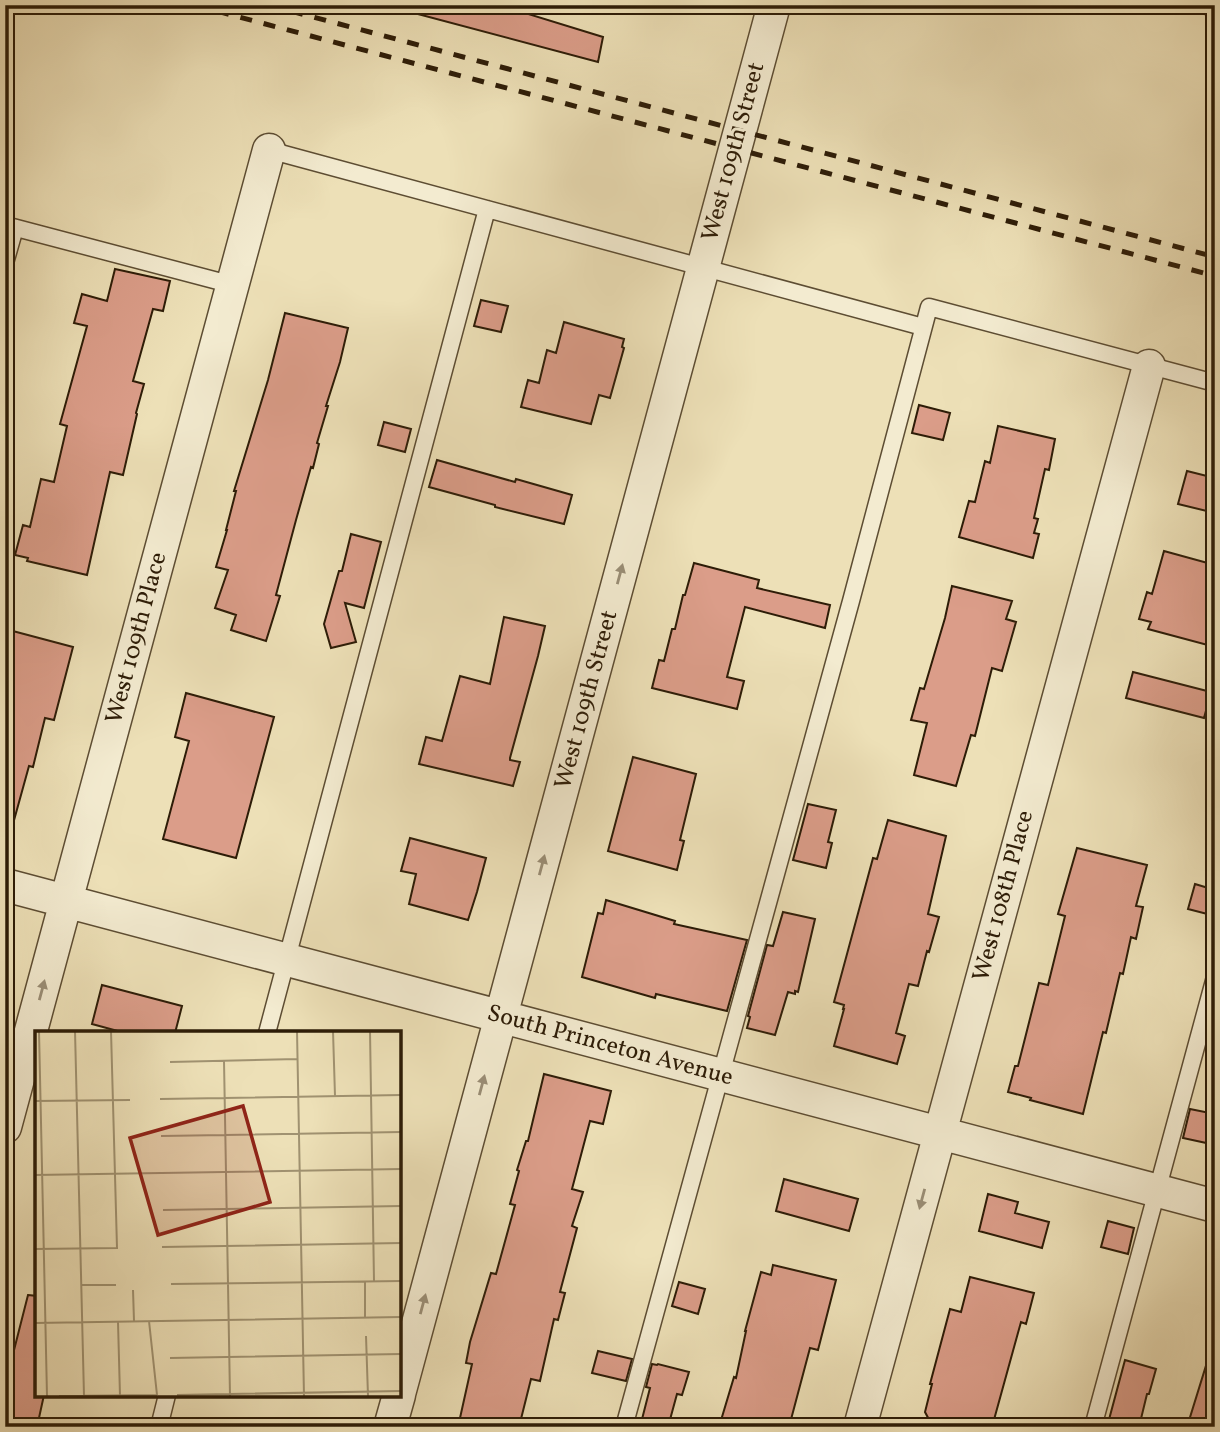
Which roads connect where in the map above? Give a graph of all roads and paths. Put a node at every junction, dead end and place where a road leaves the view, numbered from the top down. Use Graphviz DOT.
graph roads {
  1 [pos="774,5"];
  2 [pos="1203,5"];
  3 [pos="1215,8"];
  4 [pos="269,150"];
  5 [pos="487,209"];
  6 [pos="10,226"];
  7 [pos="5,263"];
  8 [pos="703,268"];
  9 [pos="233,285"];
  10 [pos="923,327"];
  11 [pos="1149,366"];
  12 [pos="1215,383"];
  13 [pos="5,886"];
  14 [pos="66,902"];
  15 [pos="287,960"];
  16 [pos="1215,978"];
  17 [pos="501,1017"];
  18 [pos="268,1031"];
  19 [pos="720,1075"];
  20 [pos="5,1127"];
  21 [pos="939,1133"];
  22 [pos="1157,1191"];
  23 [pos="1215,1206"];
  24 [pos="401,1388"];
  25 [pos="166,1397"];
  26 [pos="398,1397"];
  27 [pos="159,1427"];
  28 [pos="390,1427"];
  29 [pos="624,1427"];
  30 [pos="860,1427"];
  31 [pos="1093,1427"];
  1 -- 8 [label="street, West 109th Street"];
  2 -- 3 [label="lane"];
  4 -- 5 [label="lane"];
  4 -- 9 [label="street, West 109th Place"];
  5 -- 8 [label="lane"];
  5 -- 15 [label="lane"];
  6 -- 7 [label="lane"];
  6 -- 9 [label="lane"];
  8 -- 10 [label="lane"];
  17 -- 8 [label="street, West 109th Street, one-way"];
  9 -- 14 [label="street, West 109th Place"];
  10 -- 11 [label="lane"];
  10 -- 19 [label="lane"];
  11 -- 12 [label="lane"];
  11 -- 21 [label="street, West 108th Place"];
  13 -- 14 [label="street, South Princeton Avenue"];
  14 -- 15 [label="street, South Princeton Avenue"];
  20 -- 14 [label="street, West 109th Place, one-way"];
  15 -- 17 [label="street, South Princeton Avenue"];
  15 -- 18 [label="lane"];
  16 -- 22 [label="lane"];
  17 -- 19 [label="street, South Princeton Avenue"];
  24 -- 17 [label="street, West 109th Street, one-way"];
  19 -- 21 [label="street, South Princeton Avenue"];
  19 -- 29 [label="lane"];
  21 -- 22 [label="street, South Princeton Avenue"];
  21 -- 30 [label="street, West 108th Place, one-way"];
  22 -- 23 [label="street, South Princeton Avenue"];
  22 -- 31 [label="lane"];
  25 -- 27 [label="lane"];
  26 -- 28 [label="street, West 109th Street"];
}
